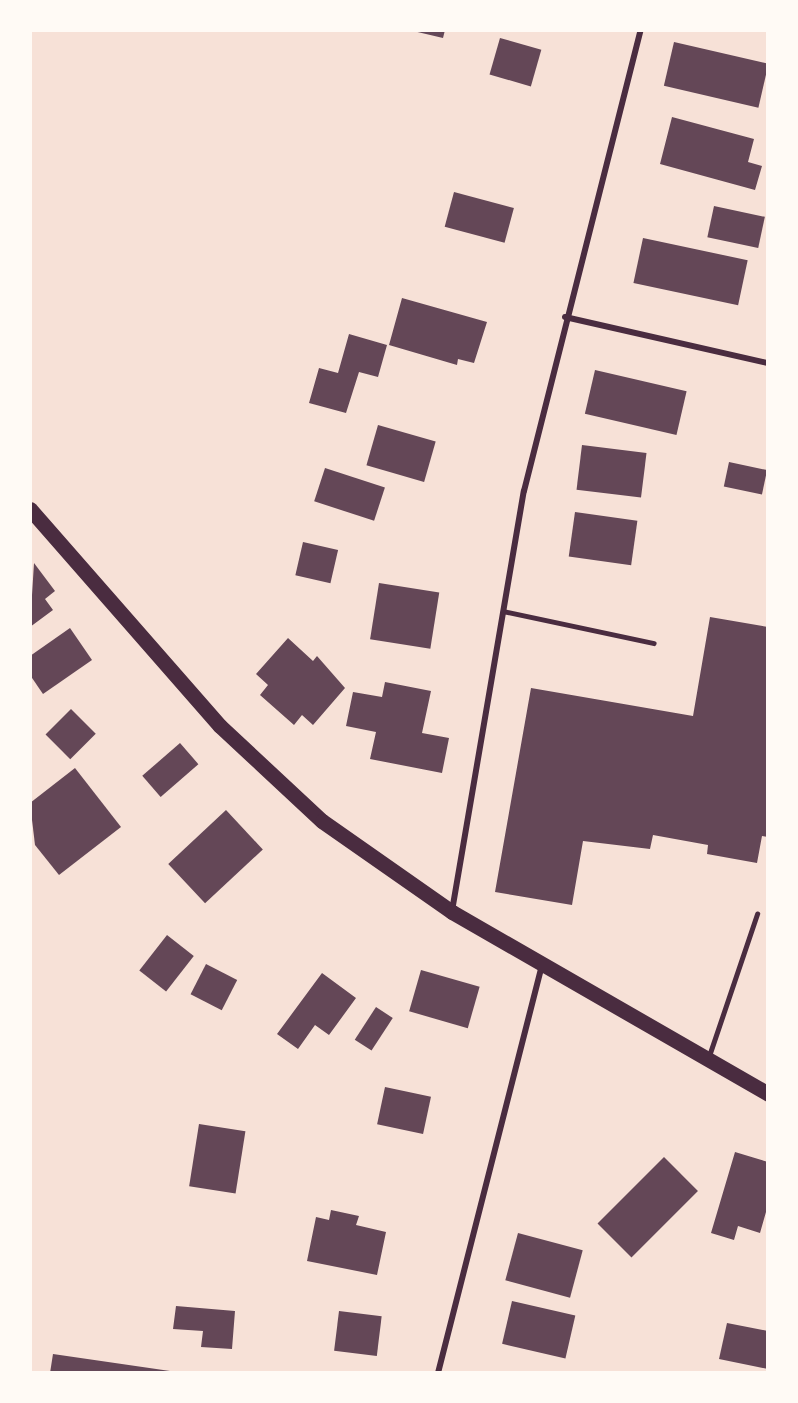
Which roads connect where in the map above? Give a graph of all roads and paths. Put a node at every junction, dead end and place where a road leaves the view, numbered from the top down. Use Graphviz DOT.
graph roads {
  1 [pos="641,30"];
  2 [pos="565,316"];
  3 [pos="768,363"];
  4 [pos="30,509"];
  5 [pos="503,611"];
  6 [pos="654,643"];
  7 [pos="452,912"];
  8 [pos="757,914"];
  9 [pos="543,963"];
  10 [pos="708,1059"];
  11 [pos="768,1094"];
  12 [pos="438,1373"];
  1 -- 2 [label="street"];
  2 -- 3 [label="street"];
  2 -- 5 [label="street"];
  4 -- 7 [label="main road"];
  5 -- 6 [label="lane"];
  5 -- 7 [label="street"];
  7 -- 9 [label="main road"];
  8 -- 10 [label="lane"];
  9 -- 10 [label="main road"];
  9 -- 12 [label="street"];
  10 -- 11 [label="main road"];
}
